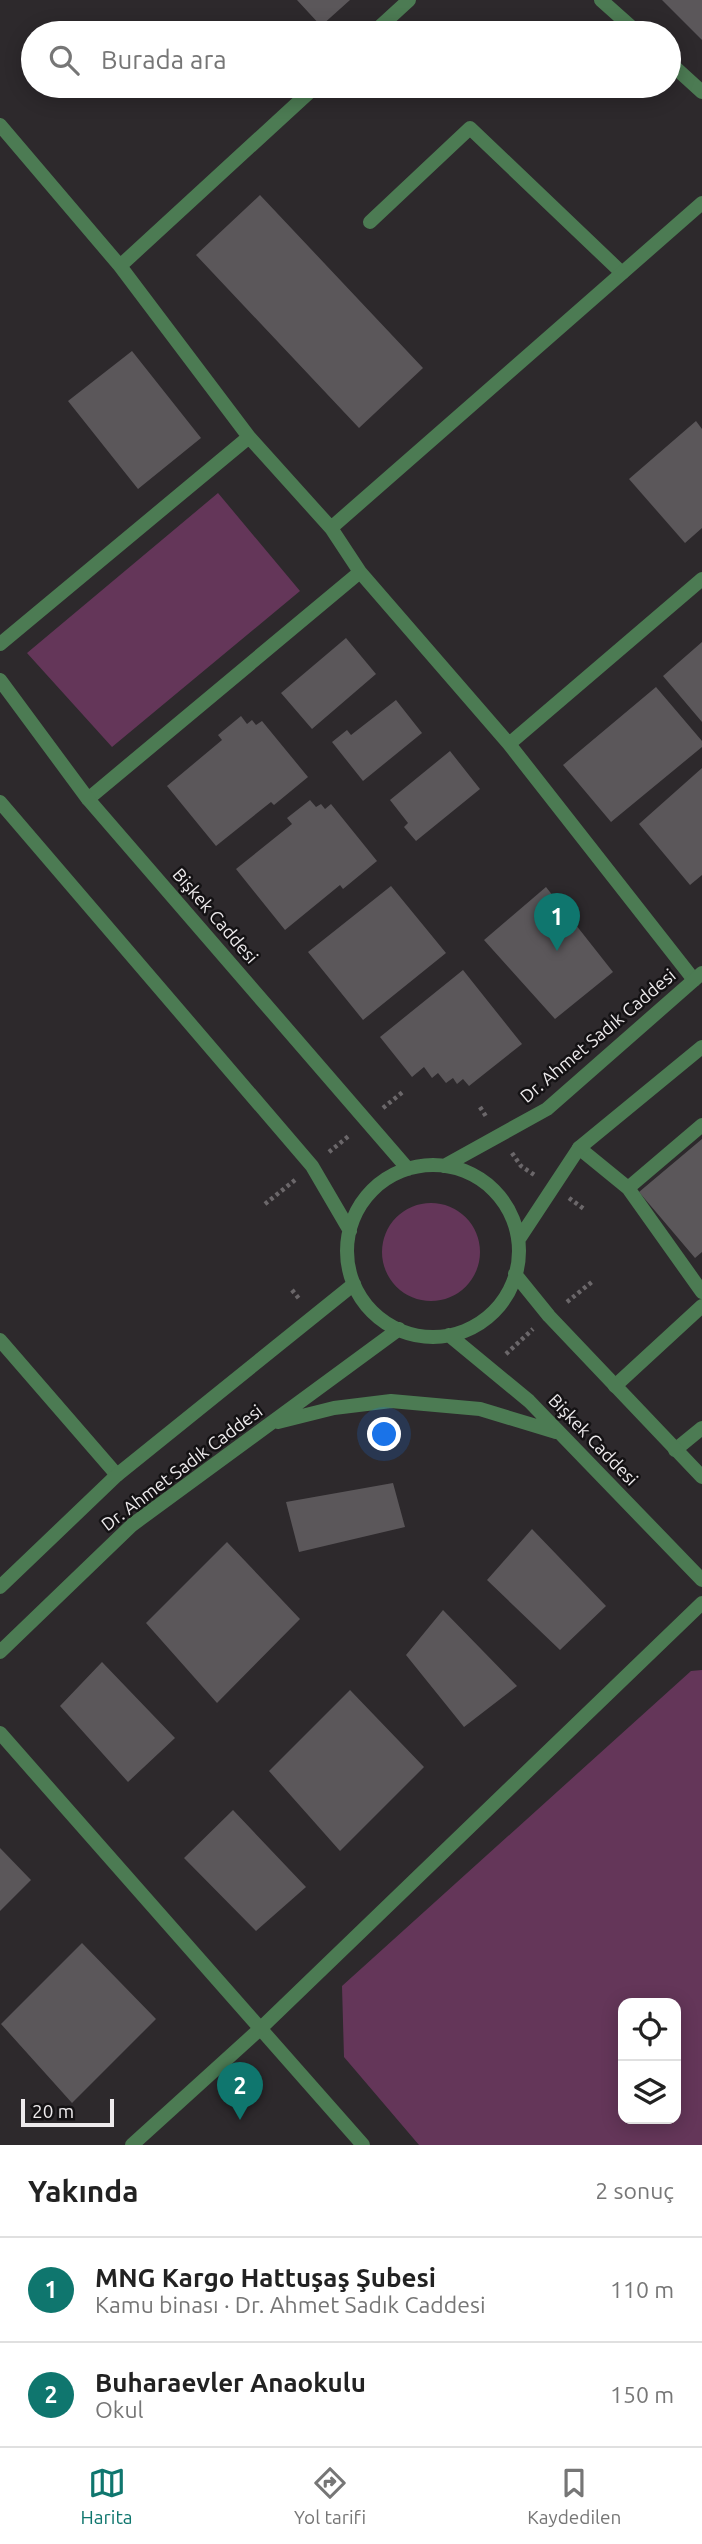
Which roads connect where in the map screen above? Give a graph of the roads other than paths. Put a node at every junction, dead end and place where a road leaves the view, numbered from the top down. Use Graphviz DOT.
graph roads {
  1 [pos="409,0"];
  2 [pos="601,0"];
  3 [pos="386,21"];
  4 [pos="625,21"];
  5 [pos="681,73"];
  6 [pos="702,92"];
  7 [pos="303,98"];
  8 [pos="0,125"];
  9 [pos="702,203"];
  10 [pos="369,222"];
  11 [pos="120,266"];
  12 [pos="622,273"];
  13 [pos="249,437"];
  14 [pos="331,528"];
  15 [pos="360,572"];
  16 [pos="702,579"];
  17 [pos="0,644"];
  18 [pos="0,680"];
  19 [pos="509,744"];
  20 [pos="89,799"];
  21 [pos="0,802"];
  22 [pos="698,977"];
  23 [pos="702,1047"];
  24 [pos="702,1125"];
  25 [pos="579,1149"];
  26 [pos="444,1166"];
  27 [pos="408,1169"];
  28 [pos="628,1188"];
  29 [pos="350,1231"];
  30 [pos="519,1239"];
  31 [pos="515,1274"];
  32 [pos="354,1284"];
  33 [pos="702,1292"];
  34 [pos="702,1306"];
  35 [pos="399,1329"];
  36 [pos="449,1335"];
  37 [pos="0,1340"];
  38 [pos="615,1386"];
  39 [pos="270,1424"];
  40 [pos="702,1427"];
  41 [pos="559,1433"];
  42 [pos="675,1450"];
  43 [pos="117,1475"];
  44 [pos="702,1477"];
  45 [pos="702,1580"];
  46 [pos="0,1587"];
  47 [pos="702,1603"];
  48 [pos="0,1651"];
  49 [pos="0,1732"];
  50 [pos="261,2028"];
  51 [pos="132,2145"];
  52 [pos="363,2145"];
  1 -- 3 [label="street"];
  2 -- 4 [label="street"];
  5 -- 6 [label="street"];
  7 -- 11 [label="street"];
  8 -- 11 [label="street"];
  9 -- 12 [label="street"];
  10 -- 12 [label="street"];
  11 -- 13 [label="street"];
  12 -- 14 [label="street"];
  13 -- 14 [label="street"];
  13 -- 17 [label="street"];
  14 -- 15 [label="street"];
  15 -- 19 [label="street"];
  15 -- 20 [label="street"];
  16 -- 19 [label="street"];
  18 -- 20 [label="street, Bişkek Caddesi"];
  19 -- 22 [label="street"];
  20 -- 27 [label="street, Bişkek Caddesi"];
  21 -- 29 [label="street"];
  22 -- 26 [label="street, Dr. Ahmet Sadık Caddesi"];
  23 -- 25 [label="street"];
  24 -- 28 [label="street"];
  25 -- 28 [label="street"];
  25 -- 30 [label="street"];
  26 -- 27 [label="street"];
  26 -- 30 [label="street"];
  27 -- 29 [label="street"];
  28 -- 33 [label="street"];
  29 -- 32 [label="street"];
  30 -- 31 [label="street"];
  31 -- 36 [label="street"];
  31 -- 38 [label="street"];
  32 -- 35 [label="street"];
  32 -- 43 [label="street, Dr. Ahmet Sadık Caddesi"];
  34 -- 38 [label="street"];
  35 -- 36 [label="street"];
  35 -- 39 [label="street, Dr. Ahmet Sadık Caddesi"];
  36 -- 41 [label="street, Bişkek Caddesi"];
  37 -- 43 [label="street"];
  38 -- 42 [label="street"];
  39 -- 41 [label="street"];
  39 -- 48 [label="street, Dr. Ahmet Sadık Caddesi"];
  40 -- 42 [label="street"];
  41 -- 45 [label="street, Bişkek Caddesi"];
  42 -- 44 [label="street"];
  43 -- 46 [label="street, Dr. Ahmet Sadık Caddesi"];
  47 -- 50 [label="street"];
  49 -- 50 [label="street"];
  50 -- 51 [label="street"];
  50 -- 52 [label="street"];
}
